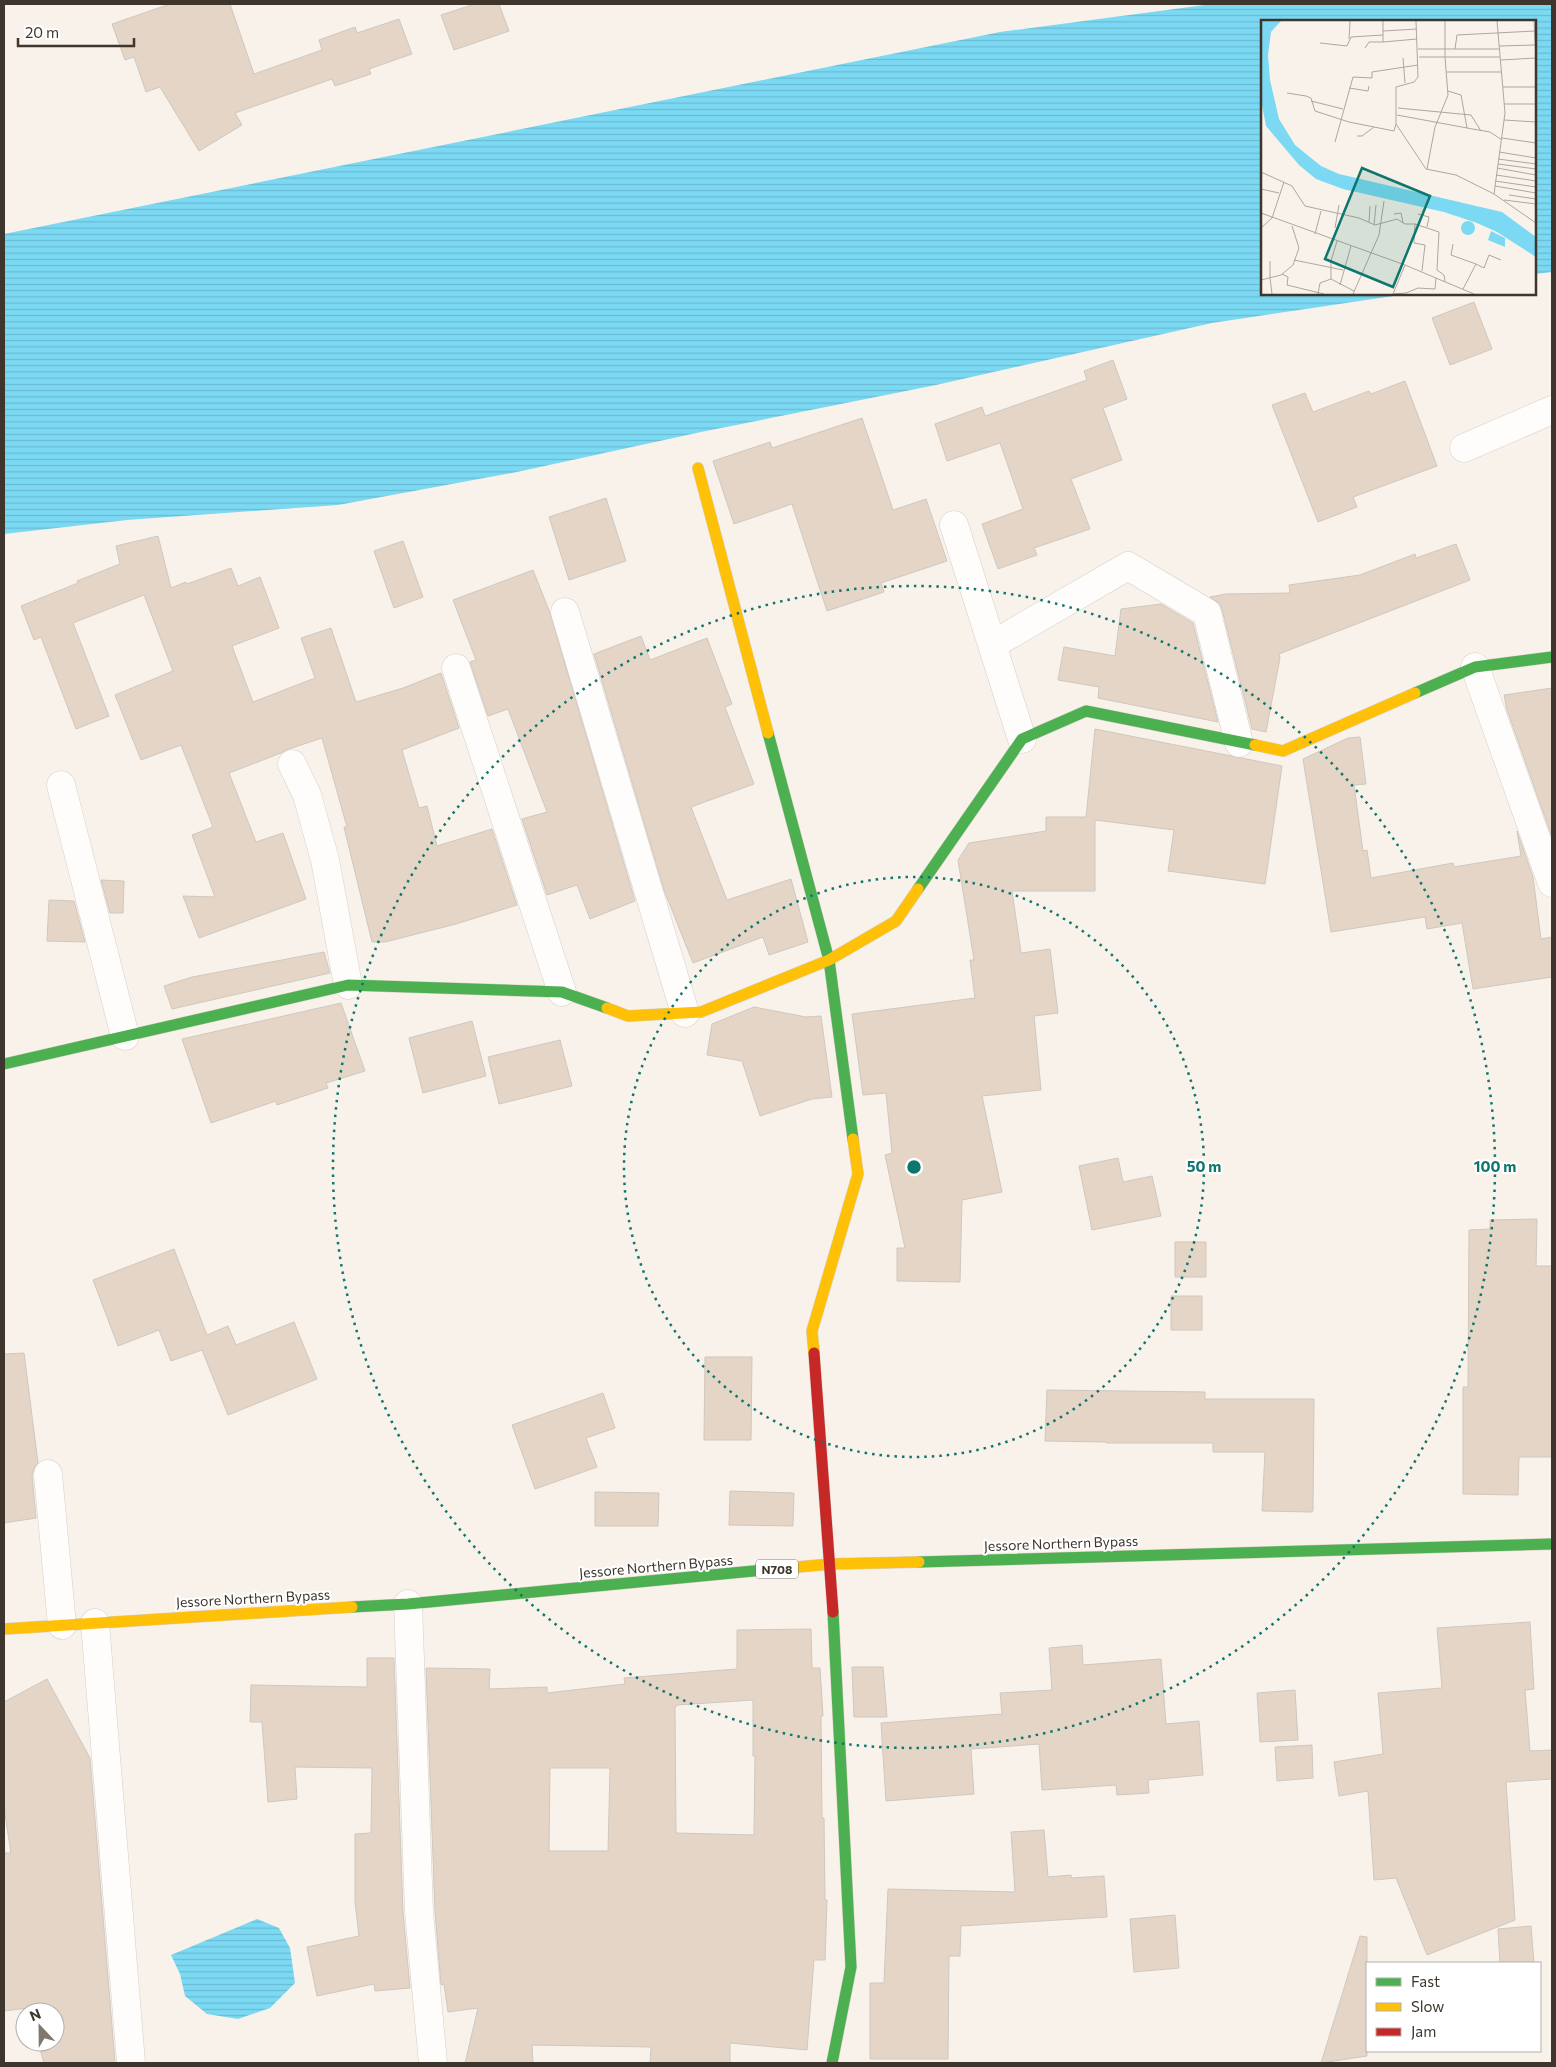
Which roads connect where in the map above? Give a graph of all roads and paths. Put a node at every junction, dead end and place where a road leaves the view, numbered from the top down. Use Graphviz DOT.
graph roads {
  1 [pos="1552,410"];
  2 [pos="1464,448"];
  3 [pos="698,468"];
  4 [pos="954,525"];
  5 [pos="565,612"];
  6 [pos="992,645"];
  7 [pos="1552,657"];
  8 [pos="1475,667"];
  9 [pos="456,668"];
  10 [pos="1022,739"];
  11 [pos="1239,743"];
  12 [pos="292,764"];
  13 [pos="61,785"];
  14 [pos="1552,883"];
  15 [pos="829,960"];
  16 [pos="348,986"];
  17 [pos="562,992"];
  18 [pos="685,1013"];
  19 [pos="126,1036"];
  20 [pos="4,1064"];
  21 [pos="48,1474"];
  22 [pos="1552,1544"];
  23 [pos="831,1564"];
  24 [pos="408,1604"];
  25 [pos="95,1623"];
  26 [pos="62,1625"];
  27 [pos="4,1628"];
  28 [pos="132,2063"];
  29 [pos="433,2063"];
  30 [pos="832,2063"];
  1 -- 2 [label="street"];
  3 -- 15 [label="main road"];
  4 -- 6 [label="street"];
  5 -- 18 [label="street"];
  6 -- 10 [label="street"];
  6 -- 11 [label="street"];
  7 -- 8 [label="main road"];
  8 -- 11 [label="main road"];
  8 -- 14 [label="street"];
  9 -- 17 [label="street"];
  10 -- 11 [label="main road"];
  10 -- 15 [label="main road"];
  12 -- 16 [label="street"];
  13 -- 19 [label="street"];
  15 -- 18 [label="main road"];
  15 -- 23 [label="main road"];
  16 -- 17 [label="main road"];
  16 -- 19 [label="main road"];
  17 -- 18 [label="main road"];
  19 -- 20 [label="main road"];
  21 -- 26 [label="street"];
  22 -- 23 [label="main road, Jessore Northern Bypass / N708"];
  23 -- 24 [label="main road, Jessore Northern Bypass / N708"];
  23 -- 30 [label="main road"];
  24 -- 25 [label="main road, Jessore Northern Bypass / N708"];
  24 -- 29 [label="street"];
  25 -- 26 [label="main road, Jessore Northern Bypass / N708"];
  25 -- 28 [label="street"];
  26 -- 27 [label="main road, Jessore Northern Bypass / N708"];
}
